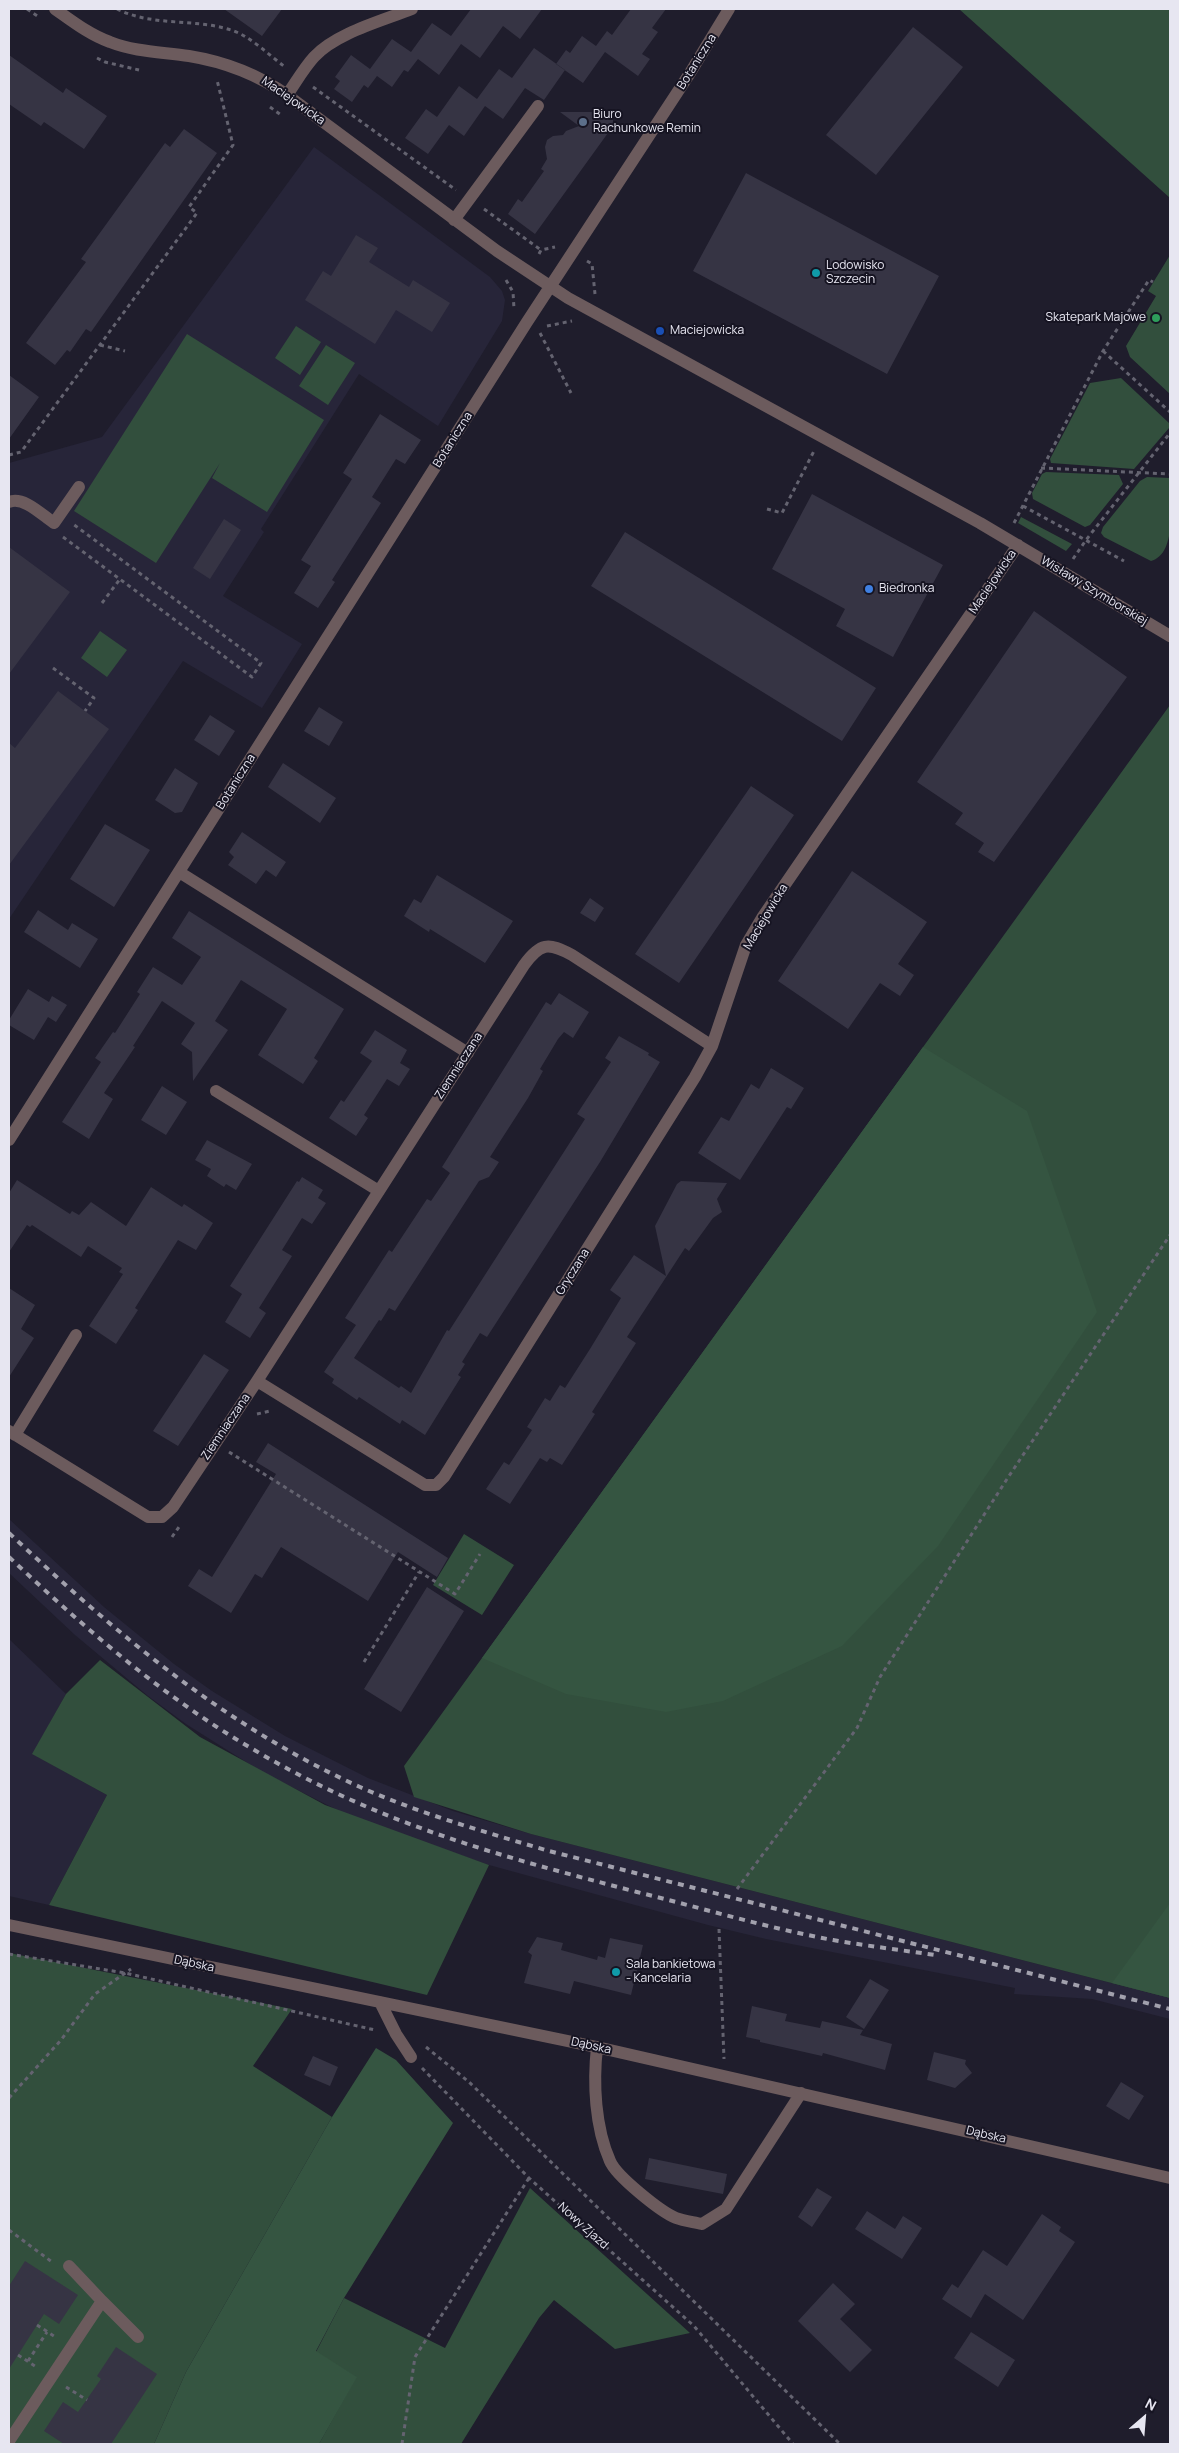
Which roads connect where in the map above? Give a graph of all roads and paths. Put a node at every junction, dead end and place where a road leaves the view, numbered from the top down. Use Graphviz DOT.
graph roads {
  1 [pos="28,9"];
  2 [pos="55,9"];
  3 [pos="117,9"];
  4 [pos="412,9"];
  5 [pos="729,9"];
  6 [pos="45,22"];
  7 [pos="91,54"];
  8 [pos="286,68"];
  9 [pos="148,71"];
  10 [pos="210,78"];
  11 [pos="216,80"];
  12 [pos="222,81"];
  13 [pos="311,85"];
  14 [pos="287,95"];
  15 [pos="265,104"];
  16 [pos="538,106"];
  17 [pos="284,118"];
  18 [pos="461,193"];
  19 [pos="477,205"];
  20 [pos="454,220"];
  21 [pos="560,243"];
  22 [pos="587,261"];
  23 [pos="504,278"];
  24 [pos="1153,282"];
  25 [pos="550,287"];
  26 [pos="593,297"];
  27 [pos="516,315"];
  28 [pos="578,322"];
  29 [pos="100,346"];
  30 [pos="125,351"];
  31 [pos="1103,351"];
  32 [pos="571,393"];
  33 [pos="1170,412"];
  34 [pos="1170,433"];
  35 [pos="814,451"];
  36 [pos="9,455"];
  37 [pos="1041,468"];
  38 [pos="1139,473"];
  39 [pos="1170,474"];
  40 [pos="79,487"];
  41 [pos="9,502"];
  42 [pos="1022,506"];
  43 [pos="767,509"];
  44 [pos="57,519"];
  45 [pos="1022,529"];
  46 [pos="1086,540"];
  47 [pos="1018,546"];
  48 [pos="1064,555"];
  49 [pos="1124,561"];
  50 [pos="120,579"];
  51 [pos="102,603"];
  52 [pos="1170,636"];
  53 [pos="53,668"];
  54 [pos="85,711"];
  55 [pos="179,872"];
  56 [pos="712,1046"];
  57 [pos="468,1053"];
  58 [pos="216,1091"];
  59 [pos="9,1140"];
  60 [pos="379,1191"];
  61 [pos="1170,1235"];
  62 [pos="76,1336"];
  63 [pos="257,1381"];
  64 [pos="294,1405"];
  65 [pos="253,1416"];
  66 [pos="12,1433"];
  67 [pos="233,1443"];
  68 [pos="228,1451"];
  69 [pos="223,1459"];
  70 [pos="183,1522"];
  71 [pos="172,1537"];
  72 [pos="480,1554"];
  73 [pos="419,1572"];
  74 [pos="364,1662"];
  75 [pos="737,1889"];
  76 [pos="9,1925"];
  77 [pos="719,1929"];
  78 [pos="133,1951"];
  79 [pos="9,1954"];
  80 [pos="125,1973"];
  81 [pos="380,2002"];
  82 [pos="396,2034"];
  83 [pos="597,2047"];
  84 [pos="410,2057"];
  85 [pos="724,2075"];
  86 [pos="801,2093"];
  87 [pos="9,2098"];
  88 [pos="529,2178"];
  89 [pos="1170,2178"];
  90 [pos="9,2230"];
  91 [pos="69,2266"];
  92 [pos="102,2301"];
  93 [pos="37,2325"];
  94 [pos="47,2332"];
  95 [pos="55,2337"];
  96 [pos="138,2337"];
  97 [pos="28,2362"];
  98 [pos="67,2387"];
  99 [pos="86,2400"];
  100 [pos="9,2441"];
  101 [pos="402,2444"];
  102 [pos="794,2444"];
  103 [pos="840,2444"];
  1 -- 6 [label="path"];
  2 -- 14 [label="street, Maciejowicka"];
  3 -- 8 [label="path"];
  4 -- 14 [label="street"];
  5 -- 25 [label="street, Botaniczna"];
  7 -- 9 [label="path"];
  10 -- 11 [label="path"];
  11 -- 12 [label="path"];
  11 -- 29 [label="path"];
  13 -- 18 [label="path"];
  14 -- 20 [label="street, Maciejowicka"];
  15 -- 17 [label="path"];
  16 -- 20 [label="street"];
  19 -- 21 [label="path"];
  20 -- 25 [label="street, Maciejowicka"];
  22 -- 26 [label="path"];
  23 -- 27 [label="path"];
  24 -- 31 [label="path"];
  25 -- 47 [label="street, Maciejowicka"];
  25 -- 55 [label="street, Botaniczna"];
  28 -- 32 [label="path"];
  29 -- 30 [label="path"];
  29 -- 36 [label="path"];
  31 -- 33 [label="path"];
  31 -- 37 [label="path"];
  34 -- 38 [label="path"];
  35 -- 43 [label="path"];
  37 -- 38 [label="path"];
  37 -- 42 [label="path"];
  38 -- 39 [label="path"];
  38 -- 46 [label="path"];
  40 -- 44 [label="street"];
  41 -- 44 [label="street"];
  42 -- 45 [label="path"];
  42 -- 46 [label="path"];
  44 -- 50 [label="path"];
  44 -- 50 [label="path"];
  46 -- 48 [label="path"];
  46 -- 49 [label="path"];
  47 -- 52 [label="street, Wisławy Szymborskiej"];
  47 -- 56 [label="street, Maciejowicka"];
  50 -- 51 [label="path"];
  53 -- 54 [label="path"];
  55 -- 57 [label="street"];
  55 -- 59 [label="street, Botaniczna"];
  56 -- 57 [label="street, Ziemniaczana"];
  56 -- 64 [label="street, Gryczana"];
  57 -- 60 [label="street, Ziemniaczana"];
  58 -- 60 [label="street"];
  60 -- 63 [label="street, Ziemniaczana"];
  61 -- 75 [label="path"];
  62 -- 66 [label="street, Ziemniaczana"];
  63 -- 64 [label="street, Gryczana"];
  63 -- 66 [label="street, Ziemniaczana"];
  64 -- 65 [label="path"];
  67 -- 68 [label="path"];
  68 -- 69 [label="path"];
  68 -- 73 [label="path"];
  70 -- 71 [label="path"];
  72 -- 73 [label="path"];
  73 -- 74 [label="path"];
  76 -- 78 [label="street, Dąbska"];
  77 -- 85 [label="path"];
  78 -- 80 [label="path"];
  78 -- 81 [label="street, Dąbska"];
  79 -- 80 [label="path"];
  80 -- 82 [label="path"];
  80 -- 87 [label="path"];
  81 -- 82 [label="street"];
  81 -- 83 [label="street, Dąbska"];
  82 -- 84 [label="street"];
  82 -- 103 [label="path"];
  83 -- 85 [label="street, Dąbska"];
  83 -- 86 [label="street"];
  84 -- 88 [label="path, Nowy Zjazd"];
  85 -- 86 [label="street, Dąbska"];
  86 -- 89 [label="street, Dąbska"];
  88 -- 101 [label="path"];
  88 -- 102 [label="path, Nowy Zjazd"];
  90 -- 91 [label="path"];
  91 -- 92 [label="street"];
  92 -- 96 [label="street"];
  92 -- 100 [label="street"];
  93 -- 94 [label="path"];
  94 -- 95 [label="path"];
  94 -- 97 [label="path"];
  98 -- 99 [label="path"];
}
